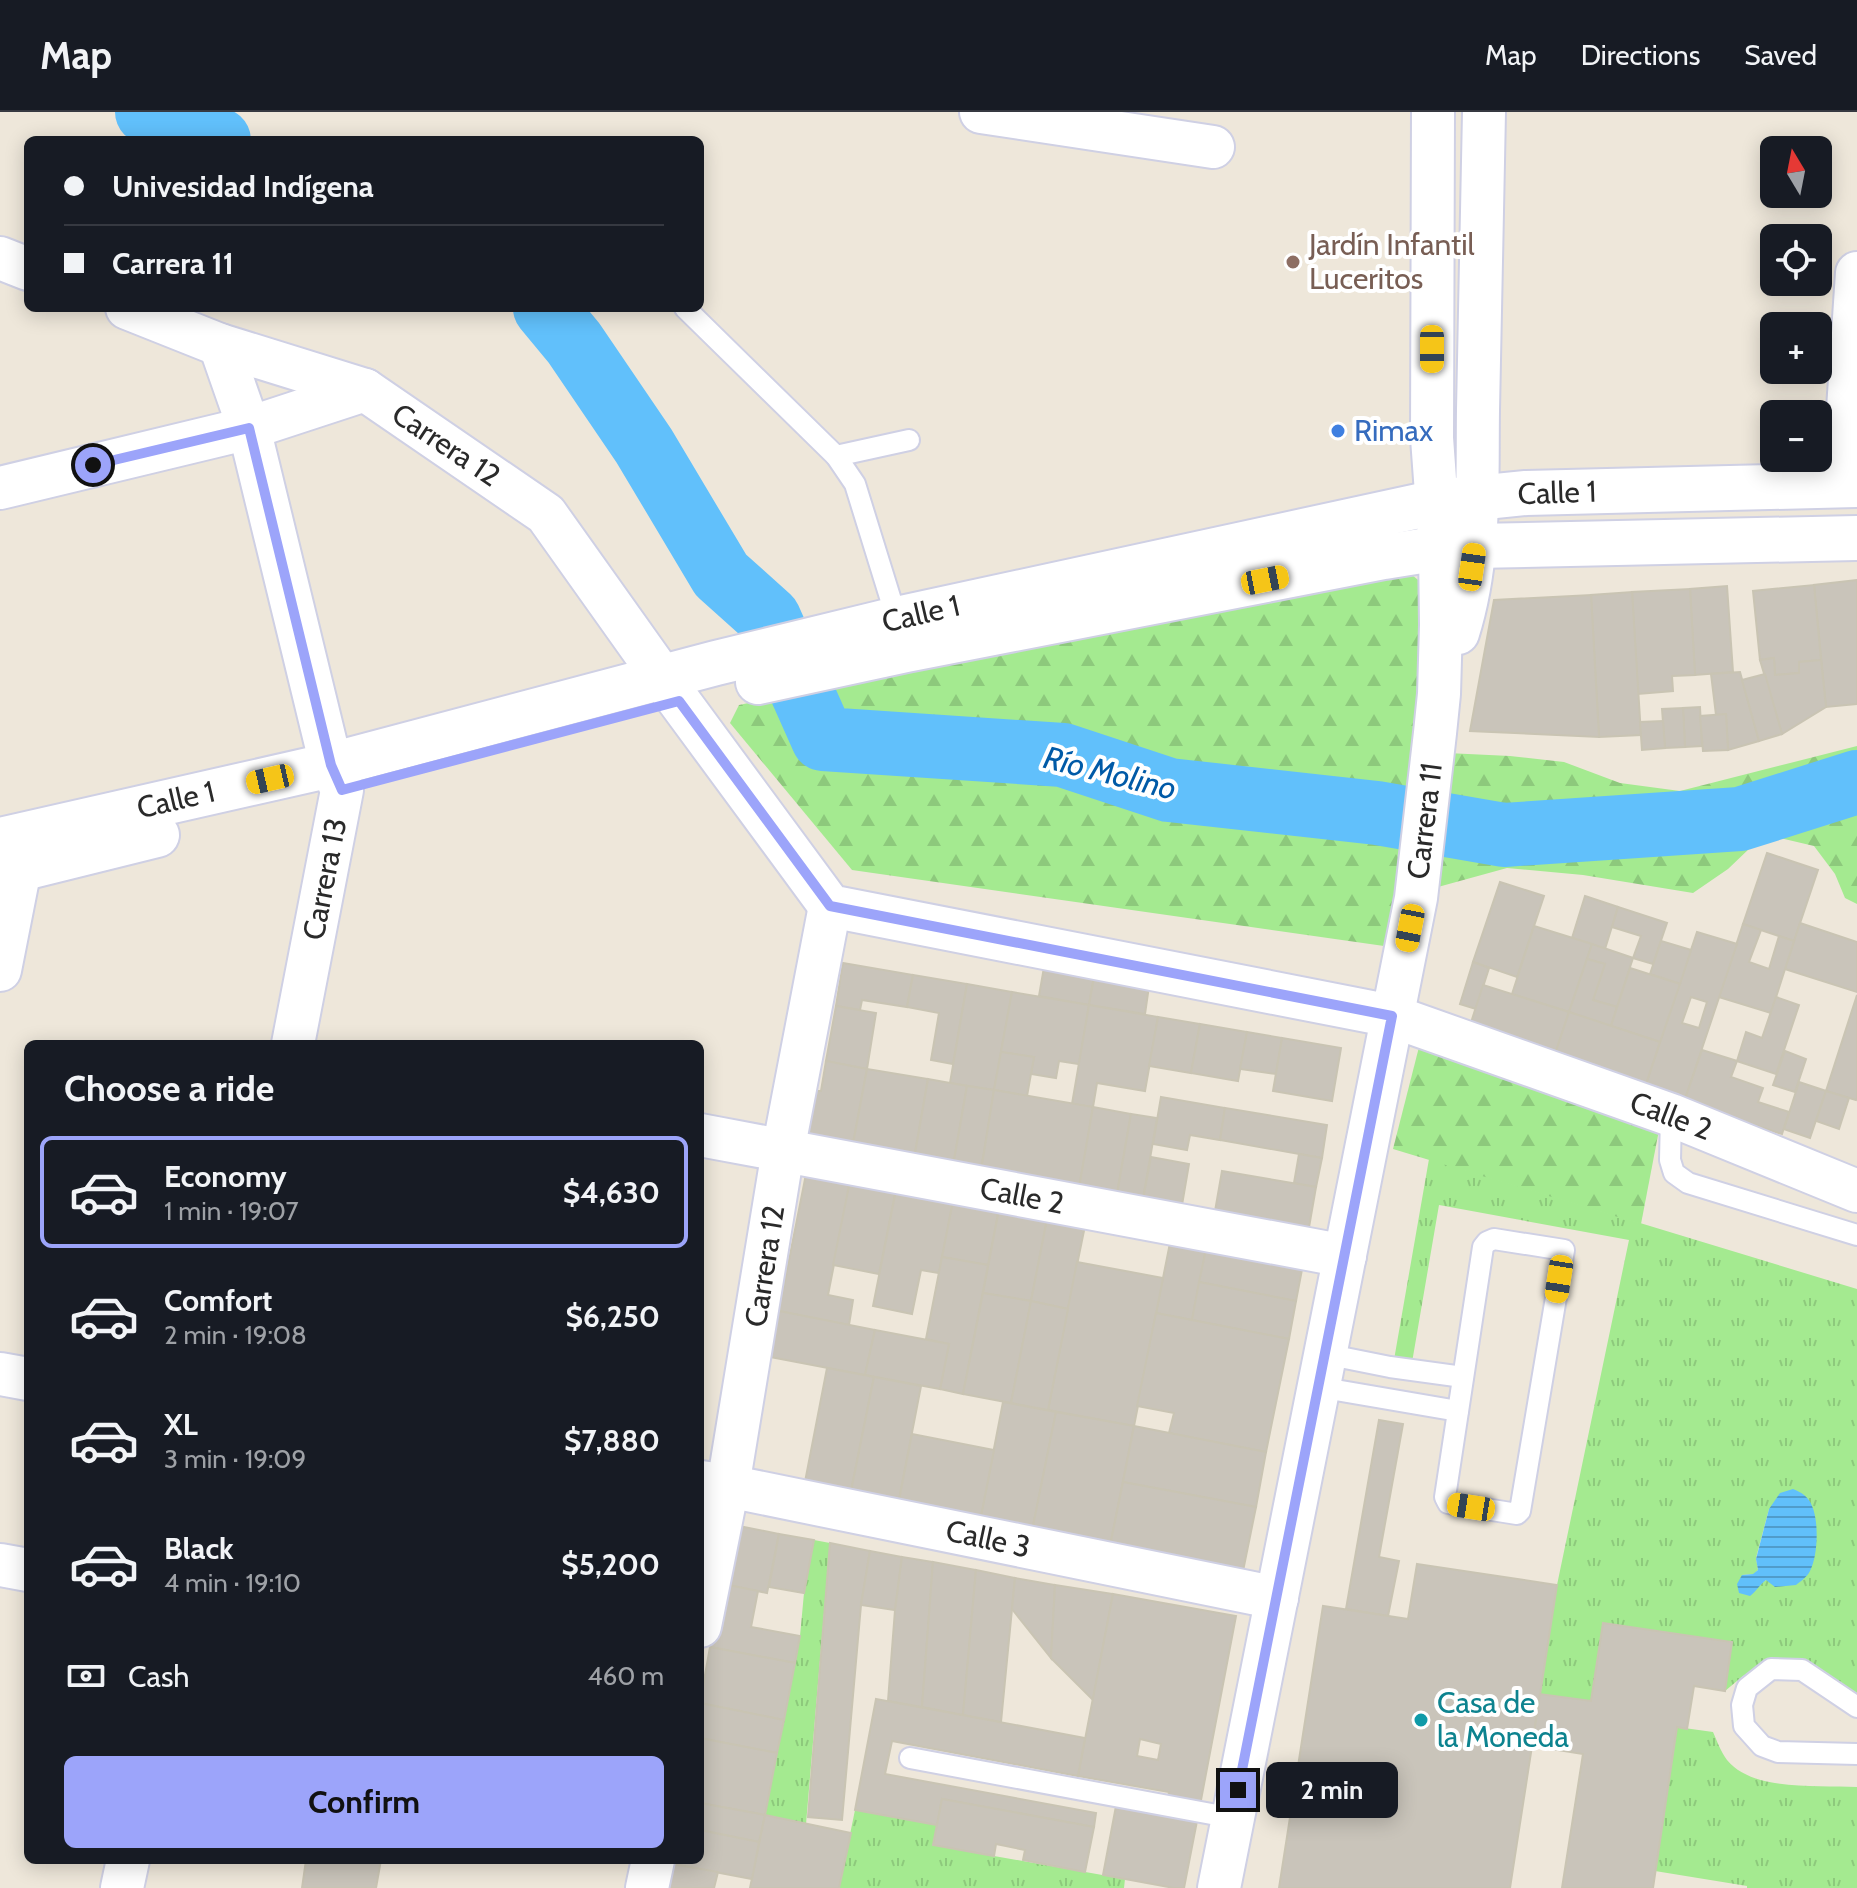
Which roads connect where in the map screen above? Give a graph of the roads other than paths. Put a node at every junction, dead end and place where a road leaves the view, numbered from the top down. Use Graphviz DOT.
graph roads {
  1 [pos="1433,112"];
  2 [pos="1484,112"];
  3 [pos="1005,114"];
  4 [pos="1213,147"];
  5 [pos="0,258"];
  6 [pos="24,267"];
  7 [pos="1857,273"];
  8 [pos="137,312"];
  9 [pos="689,312"];
  10 [pos="220,345"];
  11 [pos="365,390"];
  12 [pos="249,428"];
  13 [pos="909,440"];
  14 [pos="836,456"];
  15 [pos="1850,485"];
  16 [pos="0,488"];
  17 [pos="1458,499"];
  18 [pos="1857,538"];
  19 [pos="1458,547"];
  20 [pos="901,635"];
  21 [pos="670,689"];
  22 [pos="337,778"];
  23 [pos="12,854"];
  24 [pos="830,906"];
  25 [pos="0,970"];
  26 [pos="1392,1016"];
  27 [pos="294,1040"];
  28 [pos="1671,1115"];
  29 [pos="704,1136"];
  30 [pos="783,1151"];
  31 [pos="1857,1191"];
  32 [pos="1857,1235"];
  33 [pos="1345,1256"];
  34 [pos="1322,1371"];
  35 [pos="0,1374"];
  36 [pos="1463,1377"];
  37 [pos="24,1378"];
  38 [pos="1458,1411"];
  39 [pos="714,1484"];
  40 [pos="0,1565"];
  41 [pos="24,1569"];
  42 [pos="704,1585"];
  43 [pos="1277,1598"];
  44 [pos="1857,1707"];
  45 [pos="1857,1754"];
  46 [pos="910,1758"];
  47 [pos="1233,1818"];
  48 [pos="127,1864"];
  49 [pos="652,1864"];
  50 [pos="122,1888"];
  51 [pos="647,1888"];
  52 [pos="1219,1888"];
  1 -- 17 [label="street"];
  2 -- 17 [label="street, Carrera 11"];
  3 -- 4 [label="street"];
  5 -- 6 [label="street"];
  7 -- 15 [label="street"];
  8 -- 10 [label="street, Carrera 12"];
  9 -- 14 [label="lane"];
  10 -- 11 [label="street, Carrera 12"];
  10 -- 12 [label="street, Carrera 13"];
  11 -- 12 [label="street"];
  11 -- 21 [label="street, Carrera 12"];
  12 -- 16 [label="street"];
  12 -- 22 [label="street, Carrera 13"];
  13 -- 14 [label="lane"];
  14 -- 20 [label="lane"];
  15 -- 17 [label="main road, Calle 1"];
  17 -- 19 [label="street, Carrera 11"];
  17 -- 20 [label="main road, Calle 1"];
  18 -- 19 [label="main road, Calle 1"];
  19 -- 20 [label="main road, Calle 1"];
  19 -- 26 [label="street, Carrera 11"];
  20 -- 21 [label="main road, Calle 1"];
  21 -- 22 [label="main road, Calle 1"];
  21 -- 24 [label="street"];
  22 -- 23 [label="main road, Calle 1"];
  22 -- 27 [label="street, Carrera 13"];
  23 -- 25 [label="street"];
  24 -- 26 [label="street"];
  24 -- 30 [label="street, Carrera 12"];
  26 -- 28 [label="street, Calle 2"];
  26 -- 33 [label="street, Carrera 11"];
  28 -- 31 [label="street, Calle 2"];
  28 -- 32 [label="lane"];
  29 -- 30 [label="street, Calle 2"];
  30 -- 33 [label="street, Calle 2"];
  30 -- 39 [label="street, Carrera 12"];
  33 -- 34 [label="street, Carrera 11"];
  34 -- 36 [label="lane"];
  34 -- 38 [label="lane"];
  34 -- 43 [label="street, Carrera 11"];
  35 -- 37 [label="street"];
  36 -- 38 [label="lane"];
  36 -- 38 [label="lane"];
  39 -- 42 [label="street, Carrera 12"];
  39 -- 43 [label="street, Calle 3"];
  40 -- 41 [label="street"];
  43 -- 47 [label="street, Carrera 11"];
  44 -- 45 [label="lane"];
  46 -- 47 [label="lane"];
  47 -- 52 [label="street, Carrera 11"];
  48 -- 50 [label="street"];
  49 -- 51 [label="street"];
}
